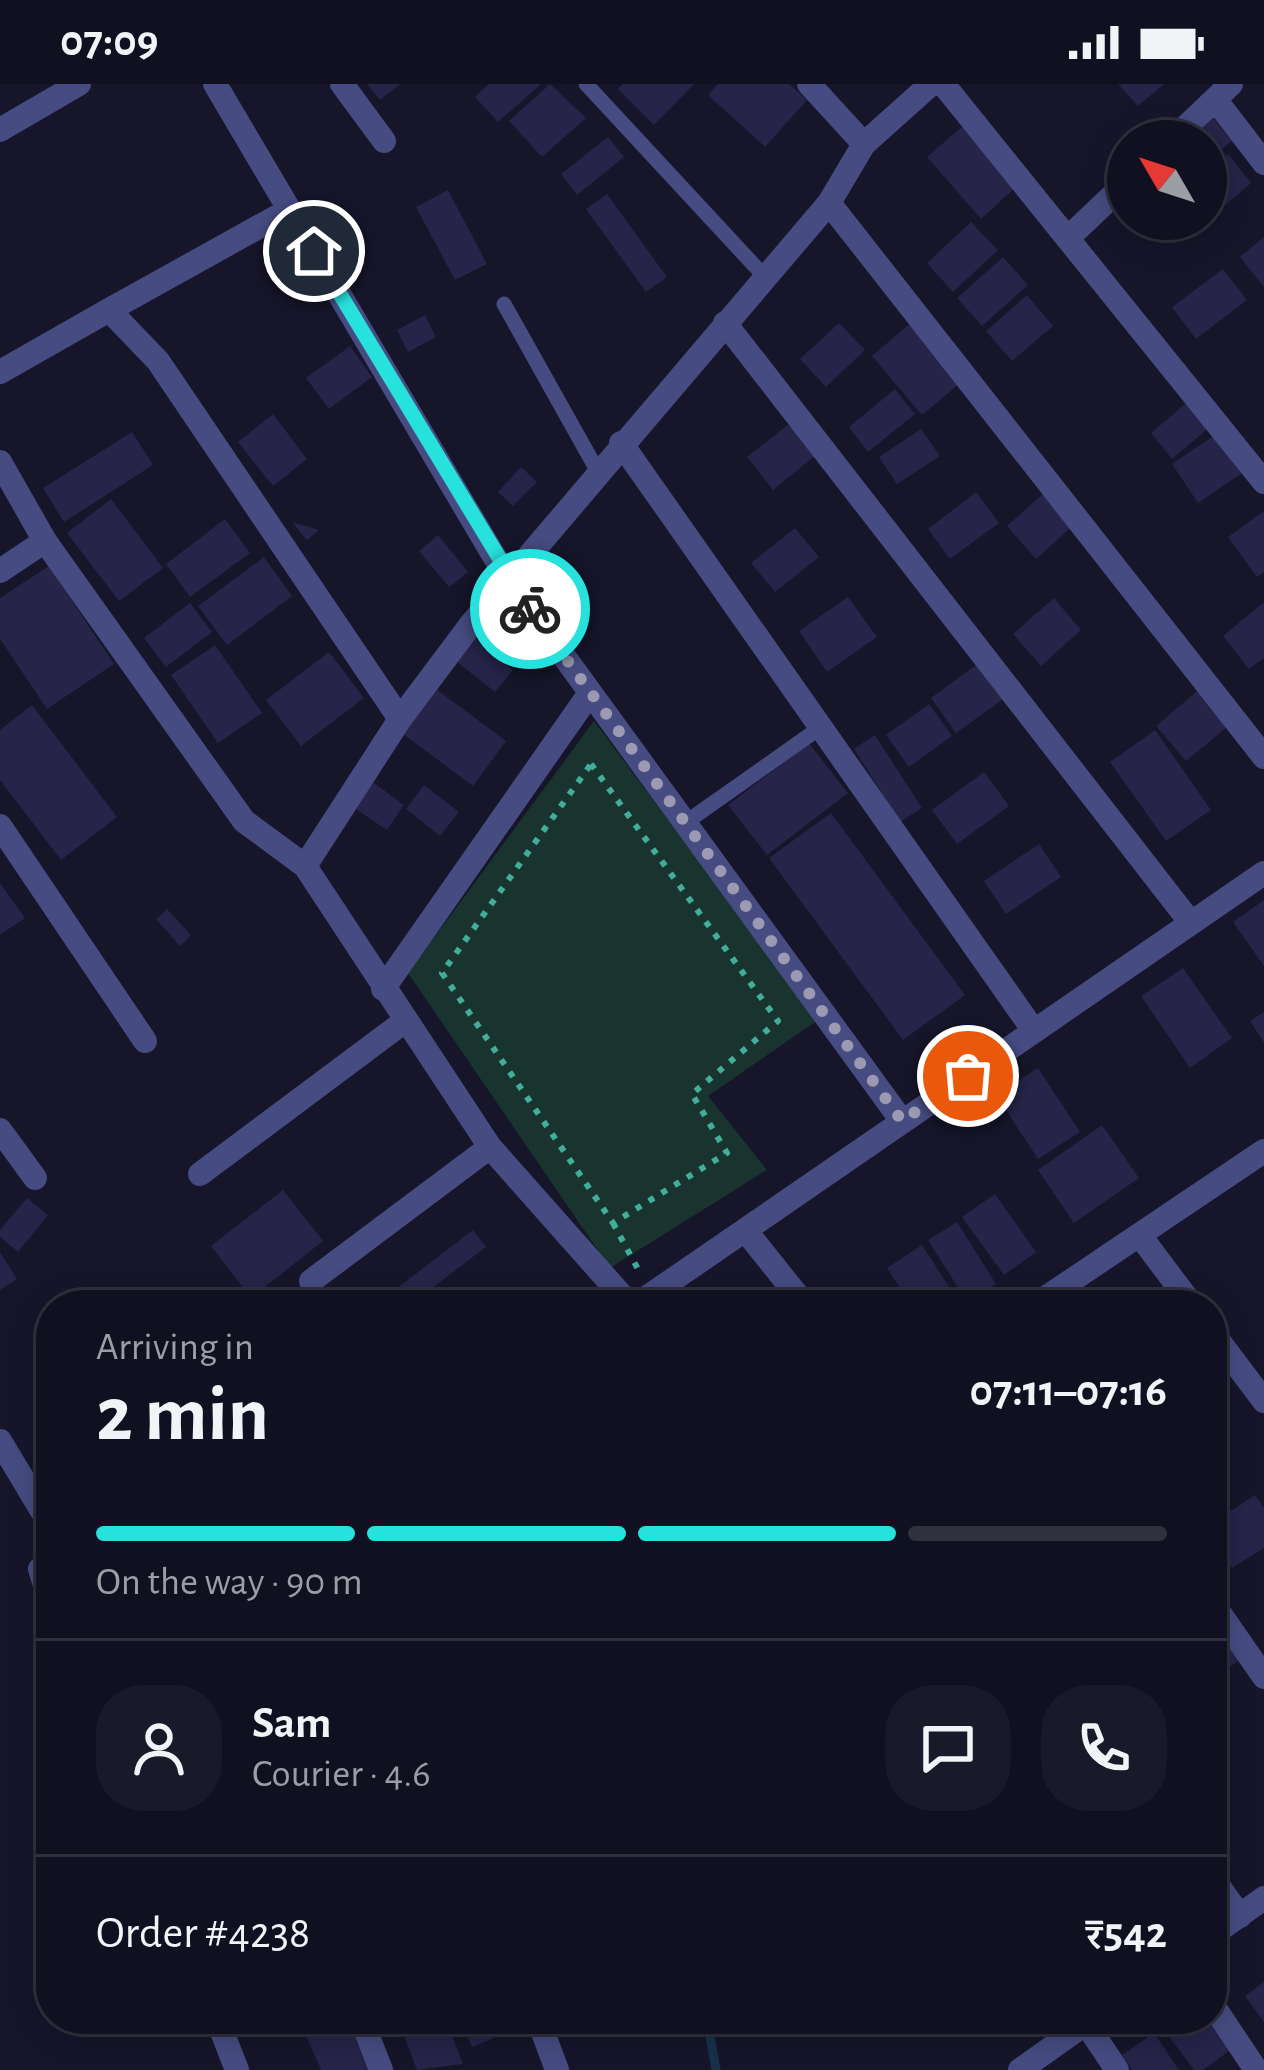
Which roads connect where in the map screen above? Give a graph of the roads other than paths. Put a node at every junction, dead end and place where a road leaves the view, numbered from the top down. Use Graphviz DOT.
graph roads {
  1 [pos="79,84"];
  2 [pos="215,84"];
  3 [pos="342,84"];
  4 [pos="586,84"];
  5 [pos="809,84"];
  6 [pos="931,84"];
  7 [pos="943,84"];
  8 [pos="1223,91"];
  9 [pos="1193,120"];
  10 [pos="0,130"];
  11 [pos="384,141"];
  12 [pos="864,144"];
  13 [pos="1264,163"];
  14 [pos="1107,201"];
  15 [pos="829,203"];
  16 [pos="290,210"];
  17 [pos="1069,237"];
  18 [pos="765,277"];
  19 [pos="504,304"];
  20 [pos="109,310"];
  21 [pos="725,323"];
  22 [pos="0,372"];
  23 [pos="621,443"];
  24 [pos="0,462"];
  25 [pos="597,470"];
  26 [pos="1264,482"];
  27 [pos="45,542"];
  28 [pos="0,571"];
  29 [pos="508,578"];
  30 [pos="590,692"];
  31 [pos="400,719"];
  32 [pos="821,728"];
  33 [pos="1264,757"];
  34 [pos="686,823"];
  35 [pos="0,826"];
  36 [pos="305,866"];
  37 [pos="1264,873"];
  38 [pos="1191,923"];
  39 [pos="383,989"];
  40 [pos="405,1021"];
  41 [pos="1034,1030"];
  42 [pos="145,1041"];
  43 [pos="902,1121"];
  44 [pos="0,1130"];
  45 [pos="490,1147"];
  46 [pos="1264,1151"];
  47 [pos="200,1174"];
  48 [pos="35,1178"];
  49 [pos="746,1230"];
  50 [pos="1141,1238"];
  51 [pos="311,1281"];
  52 [pos="628,1290"];
  53 [pos="658,1290"];
  54 [pos="793,1290"];
  55 [pos="1059,1290"];
  56 [pos="1181,1290"];
  57 [pos="1227,1352"];
  58 [pos="1264,1402"];
  59 [pos="0,1441"];
  60 [pos="36,1501"];
  61 [pos="1227,1623"];
  62 [pos="1264,1676"];
  63 [pos="1227,1897"];
  64 [pos="1264,1898"];
  65 [pos="1240,1916"];
  66 [pos="1227,1924"];
  67 [pos="1227,2026"];
  68 [pos="223,2034"];
  69 [pos="367,2034"];
  70 [pos="544,2034"];
  71 [pos="1069,2034"];
  72 [pos="1095,2034"];
  73 [pos="237,2070"];
  74 [pos="381,2070"];
  75 [pos="557,2070"];
  76 [pos="1020,2070"];
  77 [pos="1117,2070"];
  78 [pos="1256,2070"];
  1 -- 10 [label="street"];
  2 -- 16 [label="street"];
  3 -- 11 [label="street"];
  4 -- 18 [label="lane"];
  5 -- 12 [label="street"];
  6 -- 12 [label="street"];
  7 -- 17 [label="street"];
  8 -- 9 [label="street"];
  8 -- 13 [label="street"];
  12 -- 15 [label="street"];
  14 -- 17 [label="street"];
  15 -- 18 [label="street"];
  15 -- 33 [label="street"];
  16 -- 20 [label="street"];
  16 -- 29 [label="street"];
  17 -- 26 [label="street"];
  18 -- 21 [label="street"];
  19 -- 25 [label="lane"];
  20 -- 22 [label="street"];
  20 -- 31 [label="street"];
  21 -- 23 [label="street"];
  21 -- 38 [label="street"];
  23 -- 25 [label="street"];
  23 -- 32 [label="street"];
  24 -- 27 [label="street"];
  25 -- 29 [label="street"];
  27 -- 28 [label="street"];
  27 -- 36 [label="street"];
  29 -- 30 [label="street"];
  29 -- 31 [label="street"];
  30 -- 34 [label="street"];
  30 -- 39 [label="street"];
  31 -- 36 [label="street"];
  32 -- 34 [label="lane"];
  32 -- 41 [label="street"];
  34 -- 43 [label="street"];
  35 -- 42 [label="street"];
  36 -- 39 [label="street"];
  37 -- 38 [label="street"];
  38 -- 41 [label="street"];
  39 -- 40 [label="street"];
  40 -- 45 [label="street"];
  40 -- 47 [label="street"];
  41 -- 43 [label="street"];
  43 -- 49 [label="street"];
  44 -- 48 [label="street"];
  45 -- 51 [label="street"];
  45 -- 52 [label="street"];
  46 -- 50 [label="street"];
  49 -- 53 [label="street"];
  49 -- 54 [label="street"];
  50 -- 55 [label="street"];
  50 -- 56 [label="street"];
  57 -- 58 [label="street"];
  59 -- 60 [label="street"];
  61 -- 62 [label="street"];
  63 -- 65 [label="street"];
  64 -- 65 [label="street"];
  65 -- 66 [label="street"];
  67 -- 78 [label="street"];
  68 -- 73 [label="street"];
  69 -- 74 [label="street"];
  70 -- 75 [label="street"];
  71 -- 76 [label="street"];
  72 -- 77 [label="street"];
}
